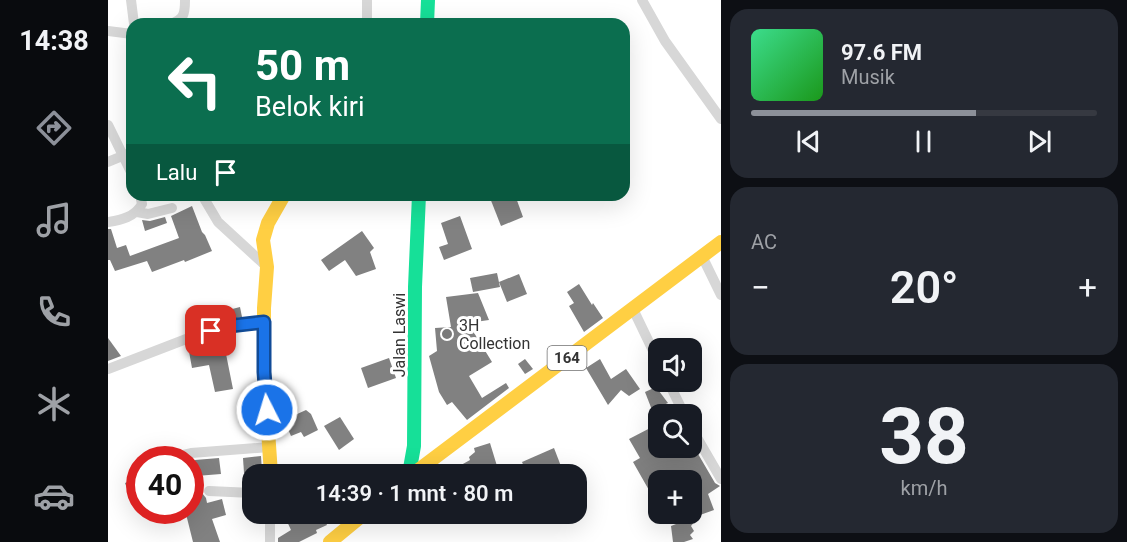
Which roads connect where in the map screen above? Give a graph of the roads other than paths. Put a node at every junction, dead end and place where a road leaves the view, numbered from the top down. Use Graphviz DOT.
graph roads {
  1 [pos="131,0"];
  2 [pos="185,0"];
  3 [pos="367,0"];
  4 [pos="428,0"];
  5 [pos="642,0"];
  6 [pos="133,18"];
  7 [pos="182,18"];
  8 [pos="367,18"];
  9 [pos="427,18"];
  10 [pos="108,31"];
  11 [pos="126,33"];
  12 [pos="720,119"];
  13 [pos="108,125"];
  14 [pos="126,152"];
  15 [pos="126,154"];
  16 [pos="108,162"];
  17 [pos="141,201"];
  18 [pos="206,201"];
  19 [pos="281,201"];
  20 [pos="419,201"];
  21 [pos="172,208"];
  22 [pos="137,212"];
  23 [pos="108,222"];
  24 [pos="720,242"];
  25 [pos="702,256"];
  26 [pos="267,267"];
  27 [pos="720,295"];
  28 [pos="633,309"];
  29 [pos="264,322"];
  30 [pos="648,340"];
  31 [pos="108,369"];
  32 [pos="270,447"];
  33 [pos="702,447"];
  34 [pos="204,452"];
  35 [pos="271,464"];
  36 [pos="412,464"];
  37 [pos="424,464"];
  38 [pos="720,479"];
  39 [pos="209,491"];
  40 [pos="242,493"];
  41 [pos="270,524"];
  42 [pos="352,524"];
  43 [pos="270,542"];
  44 [pos="330,542"];
  1 -- 6 [label="street"];
  2 -- 7 [label="street"];
  3 -- 8 [label="street"];
  4 -- 9 [label="street"];
  5 -- 12 [label="street"];
  10 -- 11 [label="street"];
  13 -- 14 [label="street"];
  15 -- 16 [label="street"];
  17 -- 22 [label="street"];
  18 -- 26 [label="street"];
  19 -- 26 [label="street"];
  20 -- 36 [label="street, Jalan Laswi"];
  21 -- 22 [label="street"];
  22 -- 23 [label="street"];
  24 -- 25 [label="street, 164"];
  25 -- 27 [label="street"];
  25 -- 28 [label="street, 164"];
  26 -- 29 [label="street"];
  28 -- 30 [label="street"];
  28 -- 37 [label="street, 164"];
  29 -- 31 [label="street"];
  29 -- 32 [label="street"];
  32 -- 34 [label="street"];
  32 -- 35 [label="street"];
  33 -- 38 [label="street"];
  39 -- 40 [label="street"];
  41 -- 43 [label="street"];
  42 -- 44 [label="street"];
}
